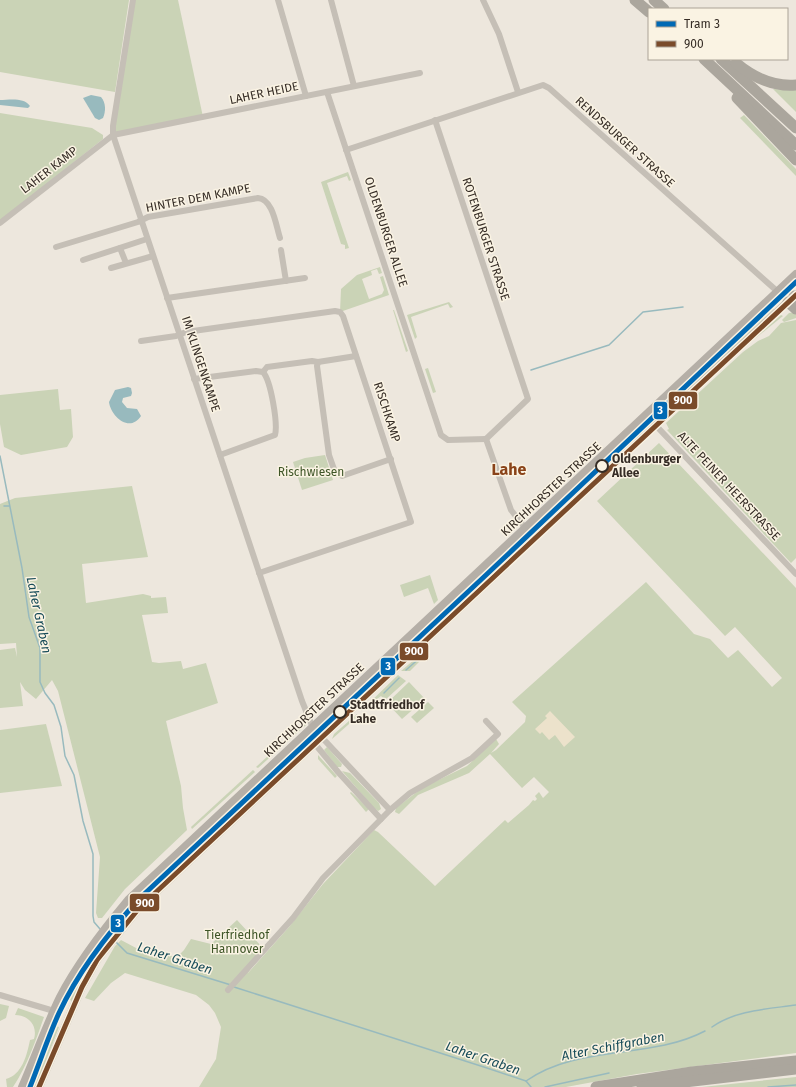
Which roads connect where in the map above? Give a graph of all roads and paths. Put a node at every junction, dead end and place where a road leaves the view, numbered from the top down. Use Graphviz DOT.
graph roads {
  1 [pos="133,0"];
  2 [pos="278,0"];
  3 [pos="331,0"];
  4 [pos="483,0"];
  5 [pos="635,0"];
  6 [pos="654,0"];
  7 [pos="663,8"];
  8 [pos="648,11"];
  9 [pos="707,60"];
  10 [pos="732,60"];
  11 [pos="718,64"];
  12 [pos="420,74"];
  13 [pos="796,85"];
  14 [pos="354,86"];
  15 [pos="327,92"];
  16 [pos="518,92"];
  17 [pos="306,96"];
  18 [pos="435,120"];
  19 [pos="796,128"];
  20 [pos="113,136"];
  21 [pos="796,145"];
  22 [pos="346,150"];
  23 [pos="796,160"];
  24 [pos="141,220"];
  25 [pos="0,223"];
  26 [pos="147,238"];
  27 [pos="280,238"];
  28 [pos="56,247"];
  29 [pos="120,248"];
  30 [pos="281,250"];
  31 [pos="153,256"];
  32 [pos="83,260"];
  33 [pos="126,263"];
  34 [pos="111,268"];
  35 [pos="796,274"];
  36 [pos="305,278"];
  37 [pos="286,281"];
  38 [pos="777,291"];
  39 [pos="167,298"];
  40 [pos="794,300"];
  41 [pos="179,335"];
  42 [pos="141,341"];
  43 [pos="356,356"];
  44 [pos="318,362"];
  45 [pos="263,372"];
  46 [pos="194,379"];
  47 [pos="646,415"];
  48 [pos="656,425"];
  49 [pos="486,439"];
  50 [pos="220,455"];
  51 [pos="391,459"];
  52 [pos="526,529"];
  53 [pos="534,539"];
  54 [pos="259,573"];
  55 [pos="796,574"];
  56 [pos="486,721"];
  57 [pos="313,728"];
  58 [pos="322,737"];
  59 [pos="314,744"];
  60 [pos="390,810"];
  61 [pos="381,819"];
  62 [pos="228,990"];
  63 [pos="0,995"];
  64 [pos="54,1011"];
  65 [pos="68,1017"];
  66 [pos="796,1061"];
  67 [pos="796,1069"];
  68 [pos="41,1085"];
  69 [pos="22,1087"];
  70 [pos="596,1087"];
  71 [pos="642,1087"];
  1 -- 20 [label="street, IM KLINGENKAMPE"];
  2 -- 17 [label="street"];
  3 -- 14 [label="street"];
  4 -- 16 [label="street"];
  5 -- 8 [label="highway"];
  6 -- 7 [label="highway"];
  9 -- 11 [label="highway"];
  10 -- 13 [label="highway"];
  11 -- 19 [label="highway"];
  11 -- 21 [label="highway"];
  11 -- 23 [label="highway"];
  12 -- 14 [label="street, LAHER HEIDE"];
  14 -- 15 [label="street, LAHER HEIDE"];
  15 -- 17 [label="street, LAHER HEIDE"];
  15 -- 22 [label="street, OLDENBURGER ALLEE"];
  16 -- 18 [label="street, RENDSBURGER STRASSE"];
  16 -- 38 [label="street, RENDSBURGER STRASSE"];
  17 -- 20 [label="street, LAHER HEIDE"];
  18 -- 22 [label="street"];
  18 -- 49 [label="street, ROTENBURGER STRASSE"];
  20 -- 24 [label="street, IM KLINGENKAMPE"];
  20 -- 25 [label="street, LAHER KAMP"];
  22 -- 49 [label="street, OLDENBURGER ALLEE"];
  24 -- 26 [label="street, IM KLINGENKAMPE"];
  24 -- 27 [label="street, HINTER DEM KAMPE"];
  24 -- 28 [label="street"];
  26 -- 29 [label="street"];
  26 -- 31 [label="street, IM KLINGENKAMPE"];
  29 -- 32 [label="street"];
  29 -- 33 [label="street"];
  30 -- 37 [label="street"];
  31 -- 33 [label="street"];
  31 -- 39 [label="street, IM KLINGENKAMPE"];
  33 -- 34 [label="street"];
  35 -- 38 [label="main road, KIRCHHORSTER STRASSE"];
  36 -- 37 [label="street"];
  37 -- 39 [label="street"];
  38 -- 40 [label="main road"];
  38 -- 47 [label="main road, KIRCHHORSTER STRASSE"];
  39 -- 41 [label="street, IM KLINGENKAMPE"];
  40 -- 48 [label="main road, KIRCHHORSTER STRASSE"];
  41 -- 42 [label="street, RISCHKAMP"];
  41 -- 43 [label="street, RISCHKAMP"];
  41 -- 46 [label="street, IM KLINGENKAMPE"];
  43 -- 44 [label="street"];
  43 -- 51 [label="street, RISCHKAMP"];
  44 -- 45 [label="street"];
  44 -- 51 [label="street"];
  45 -- 46 [label="street"];
  45 -- 50 [label="street"];
  46 -- 50 [label="street, IM KLINGENKAMPE"];
  47 -- 48 [label="street, ALTE PEINER HEERSTRASSE"];
  47 -- 52 [label="main road, KIRCHHORSTER STRASSE"];
  48 -- 53 [label="main road, KIRCHHORSTER STRASSE"];
  48 -- 55 [label="street, ALTE PEINER HEERSTRASSE"];
  49 -- 52 [label="street"];
  50 -- 54 [label="street, IM KLINGENKAMPE"];
  51 -- 54 [label="street, RISCHKAMP"];
  52 -- 53 [label="main road"];
  52 -- 57 [label="main road, KIRCHHORSTER STRASSE"];
  53 -- 58 [label="main road, KIRCHHORSTER STRASSE"];
  54 -- 57 [label="street, IM KLINGENKAMPE"];
  56 -- 60 [label="street"];
  57 -- 58 [label="street"];
  57 -- 59 [label="street"];
  57 -- 64 [label="main road, KIRCHHORSTER STRASSE"];
  58 -- 59 [label="main road, KIRCHHORSTER STRASSE"];
  58 -- 60 [label="street"];
  59 -- 61 [label="street"];
  59 -- 65 [label="main road, KIRCHHORSTER STRASSE"];
  60 -- 61 [label="street"];
  61 -- 62 [label="street"];
  63 -- 64 [label="street"];
  64 -- 65 [label="main road"];
  64 -- 69 [label="main road, KIRCHHORSTER STRASSE"];
  65 -- 68 [label="main road, KIRCHHORSTER STRASSE"];
  66 -- 70 [label="highway"];
  67 -- 71 [label="highway"];
}
